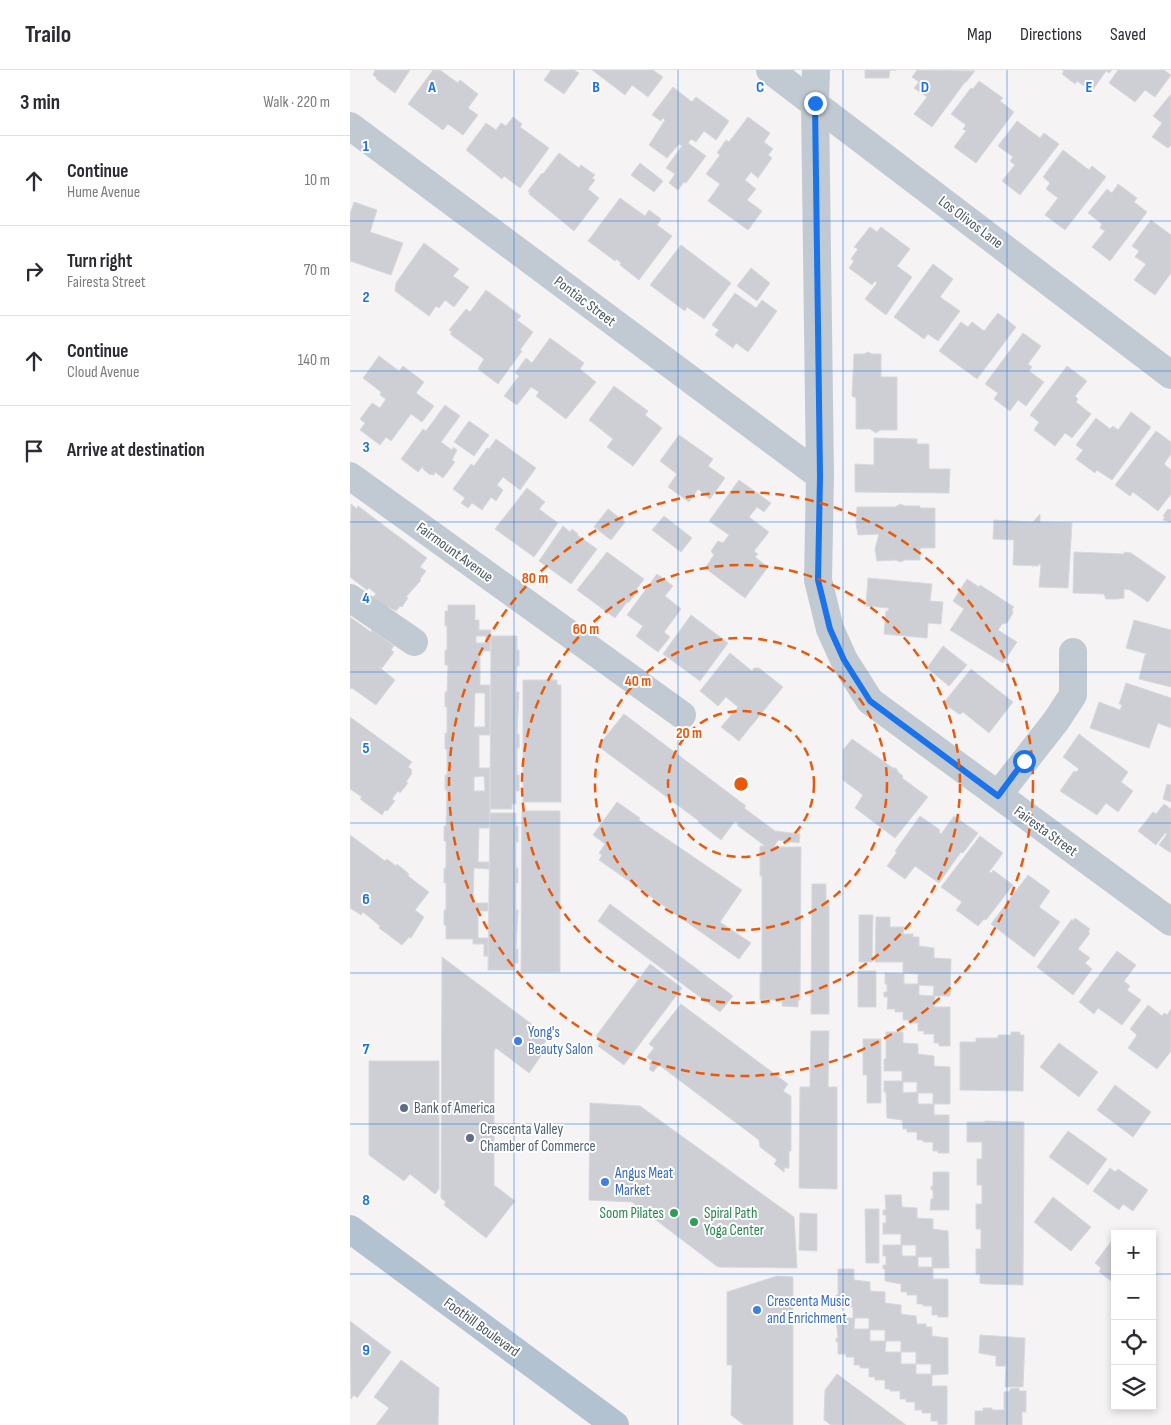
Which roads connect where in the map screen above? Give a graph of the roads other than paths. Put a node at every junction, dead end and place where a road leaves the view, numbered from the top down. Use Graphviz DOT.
graph roads {
  1 [pos="770,70"];
  2 [pos="816,70"];
  3 [pos="815,103"];
  4 [pos="350,126"];
  5 [pos="1171,375"];
  6 [pos="350,476"];
  7 [pos="820,476"];
  8 [pos="350,598"];
  9 [pos="414,642"];
  10 [pos="1073,652"];
  11 [pos="682,715"];
  12 [pos="998,796"];
  13 [pos="1171,922"];
  14 [pos="350,1229"];
  15 [pos="615,1425"];
  1 -- 3 [label="street, Los Olivos Lane"];
  2 -- 3 [label="street, Fairesta Street"];
  3 -- 5 [label="street, Los Olivos Lane"];
  3 -- 7 [label="street, Fairesta Street"];
  4 -- 7 [label="street, Pontiac Street"];
  6 -- 11 [label="street, Fairmount Avenue"];
  7 -- 12 [label="street, Fairesta Street"];
  8 -- 9 [label="street"];
  10 -- 12 [label="street"];
  12 -- 13 [label="street, Fairesta Street"];
  14 -- 15 [label="main road, Foothill Boulevard"];
}
